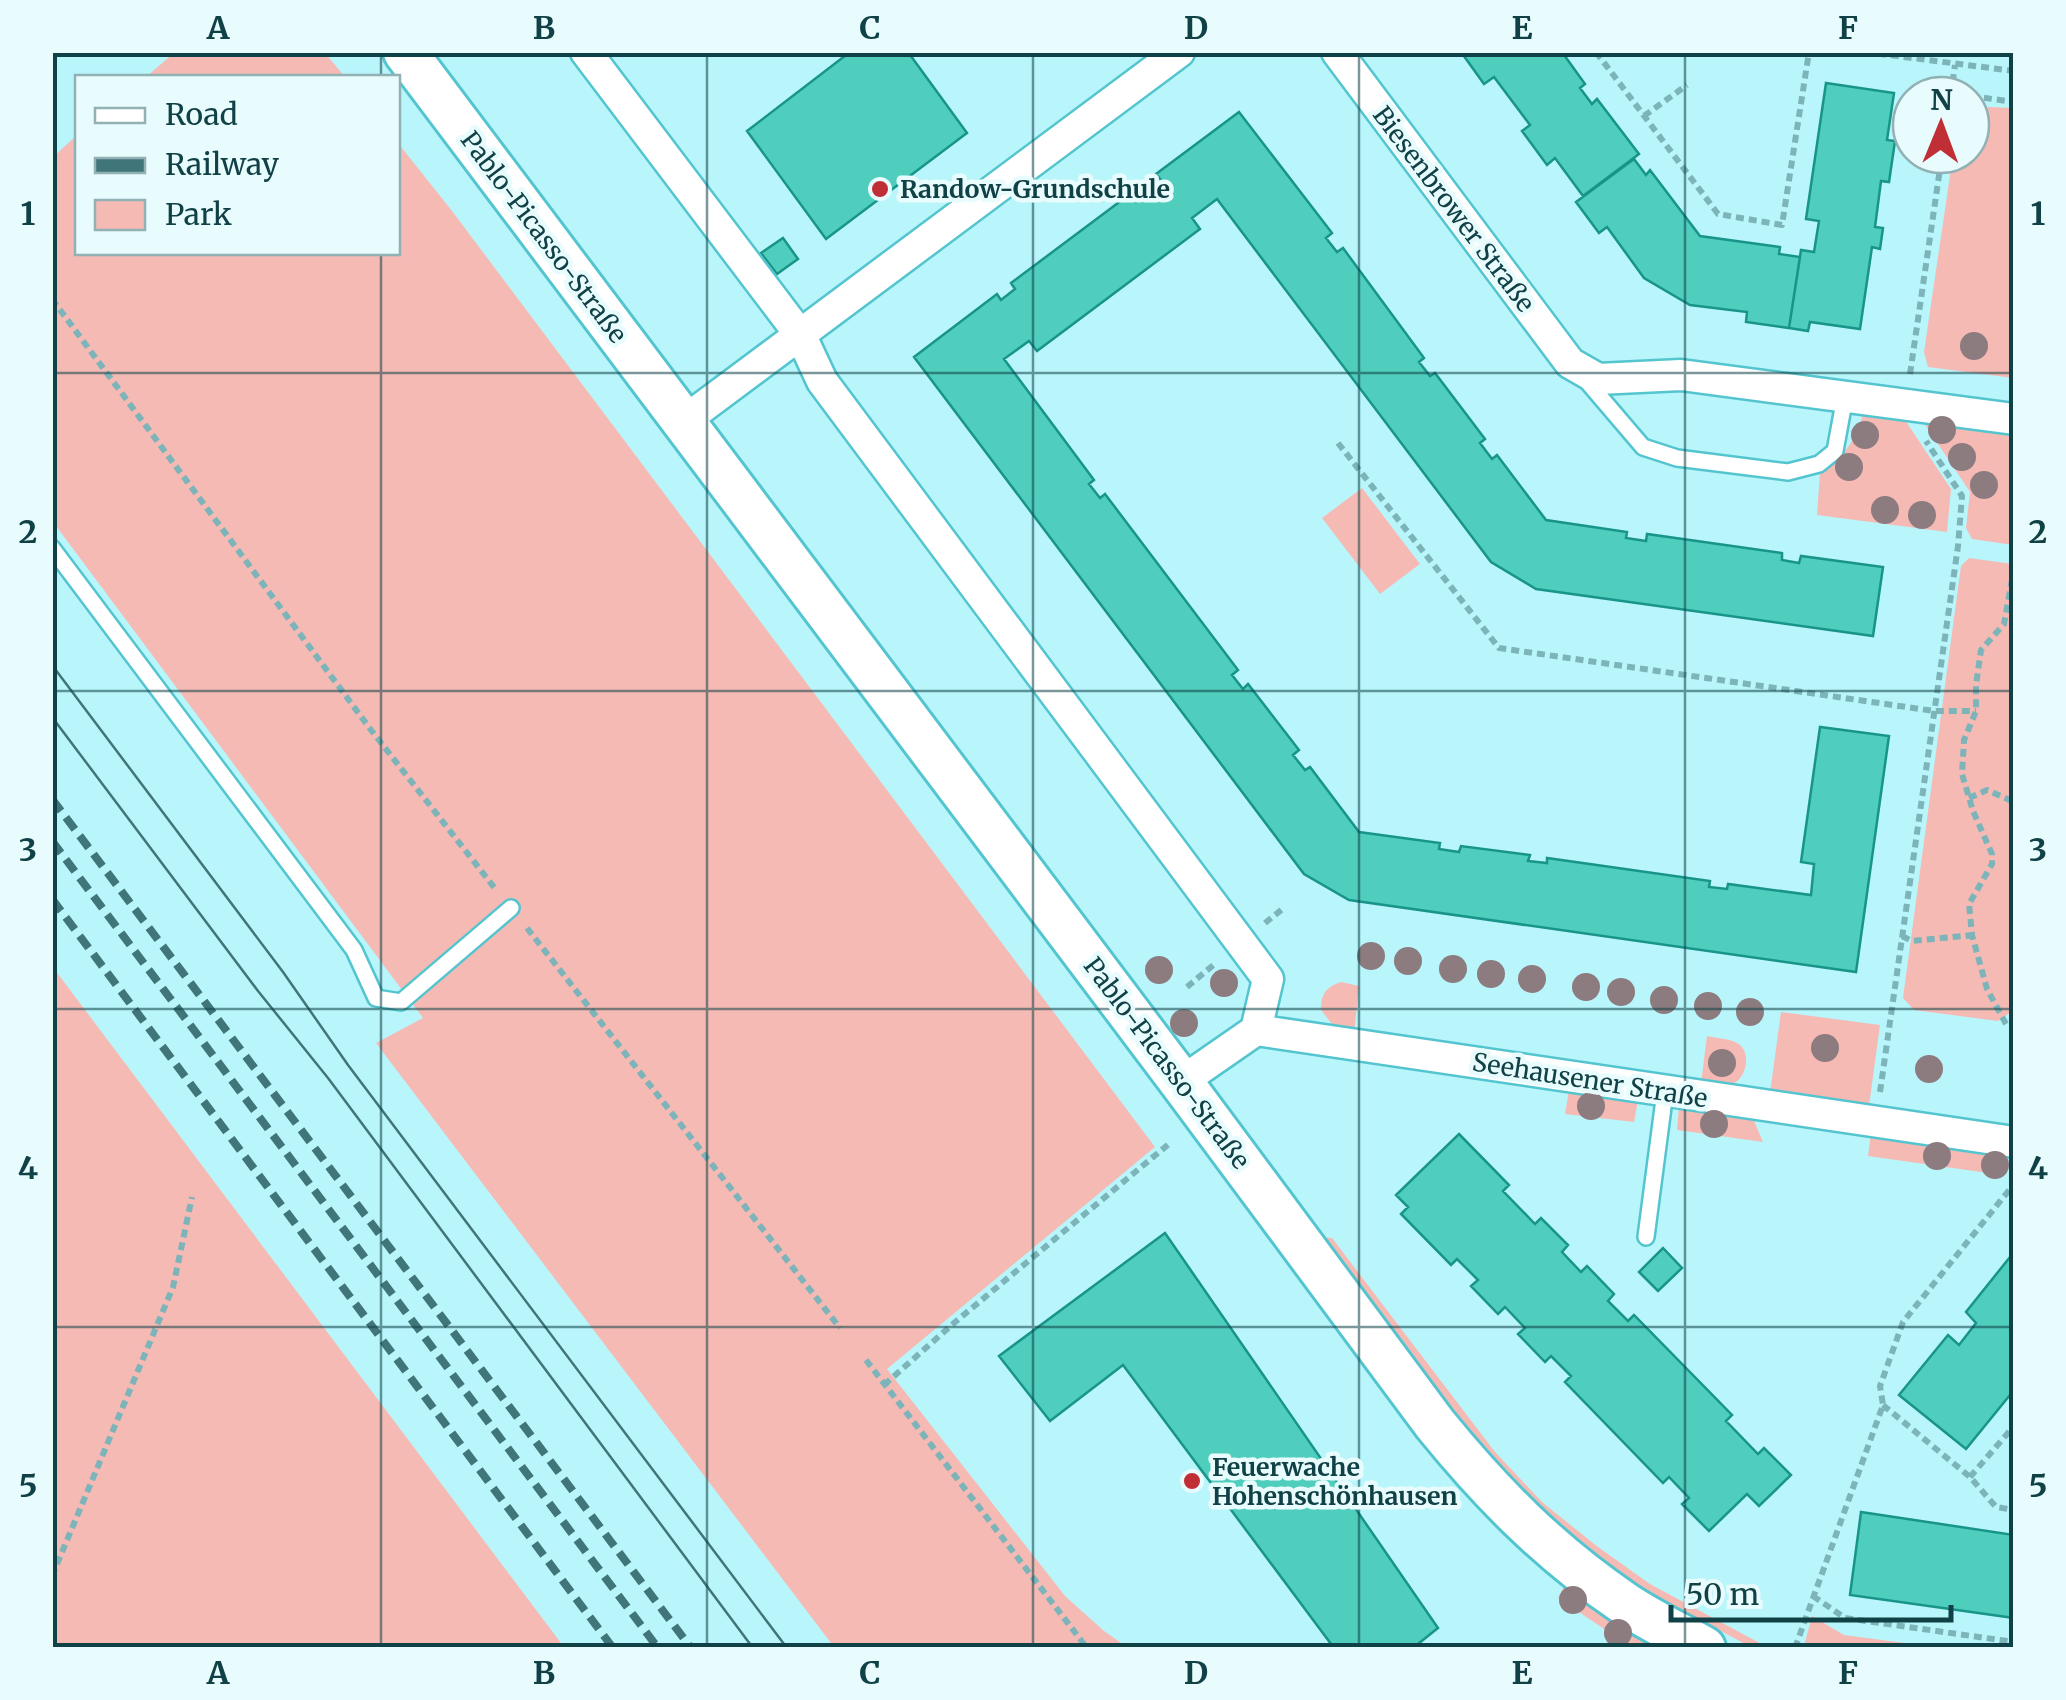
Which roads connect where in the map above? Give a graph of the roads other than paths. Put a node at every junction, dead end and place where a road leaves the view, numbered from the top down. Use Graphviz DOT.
graph roads {
  1 [pos="405,52"];
  2 [pos="586,52"];
  3 [pos="1179,52"];
  4 [pos="1337,52"];
  5 [pos="800,336"];
  6 [pos="1572,364"];
  7 [pos="1844,397"];
  8 [pos="2014,419"];
  9 [pos="684,421"];
  10 [pos="52,548"];
  11 [pos="511,908"];
  12 [pos="1256,1030"];
  13 [pos="1181,1082"];
  14 [pos="1665,1092"];
  15 [pos="2014,1142"];
  16 [pos="1646,1238"];
  17 [pos="1704,1648"];
  1 -- 9 [label="main road, Pablo-Picasso-Straße"];
  2 -- 5 [label="street"];
  3 -- 5 [label="street"];
  4 -- 6 [label="street, Biesenbrower Straße"];
  5 -- 9 [label="street"];
  5 -- 12 [label="street"];
  6 -- 7 [label="street"];
  6 -- 7 [label="lane, Biesenbrower Straße"];
  7 -- 8 [label="street"];
  9 -- 13 [label="main road, Pablo-Picasso-Straße"];
  10 -- 11 [label="lane"];
  12 -- 13 [label="street"];
  12 -- 14 [label="street, Seehausener Straße"];
  13 -- 17 [label="main road, Pablo-Picasso-Straße"];
  14 -- 15 [label="street, Seehausener Straße"];
  14 -- 16 [label="lane"];
}
